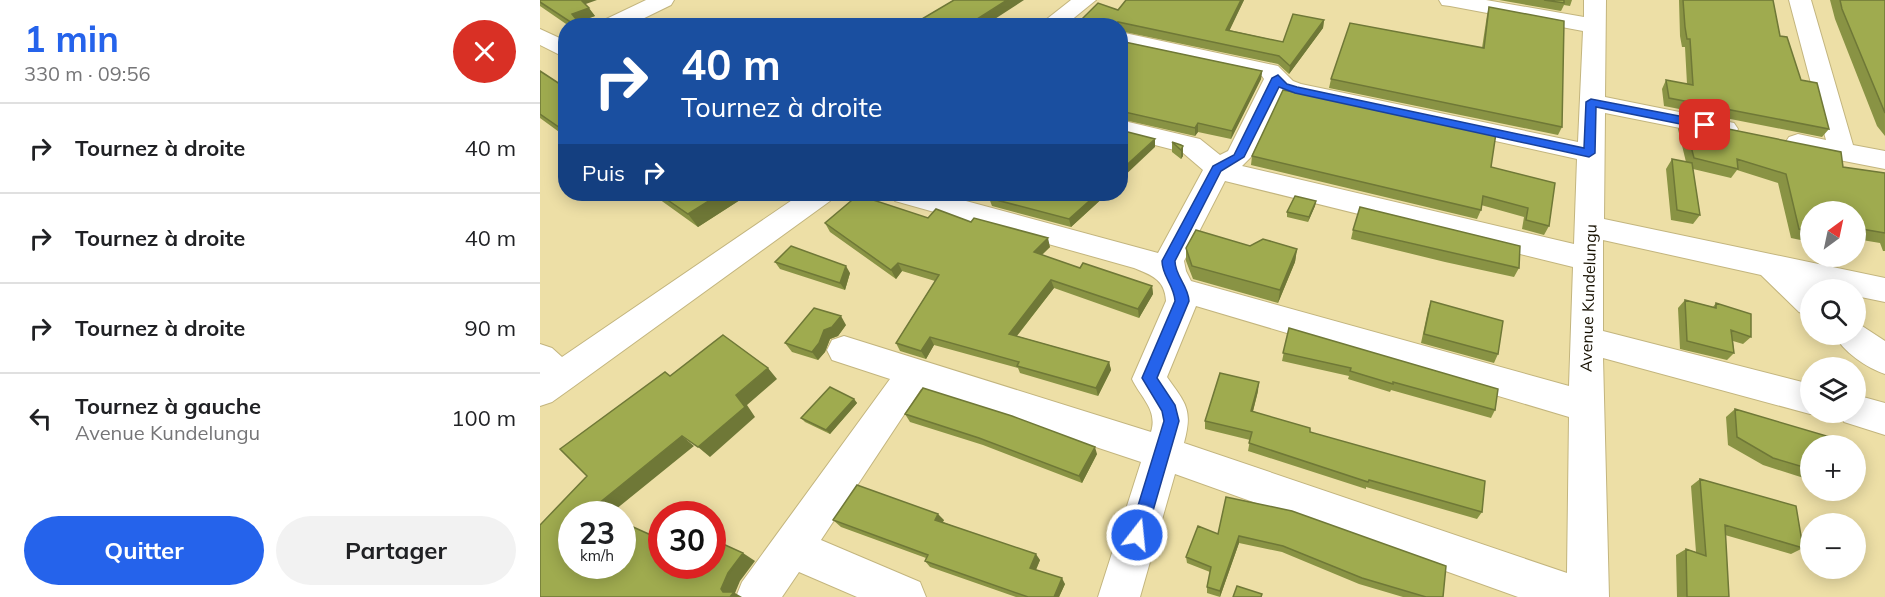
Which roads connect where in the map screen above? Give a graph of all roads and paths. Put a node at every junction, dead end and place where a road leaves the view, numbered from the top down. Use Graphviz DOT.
graph roads {
  1 [pos="663,0"];
  2 [pos="1085,0"];
  3 [pos="1450,0"];
  4 [pos="1800,0"];
  5 [pos="1595,13"];
  6 [pos="626,18"];
  7 [pos="1062,18"];
  8 [pos="540,36"];
  9 [pos="1128,41"];
  10 [pos="558,46"];
  11 [pos="1278,78"];
  12 [pos="1591,102"];
  13 [pos="1128,130"];
  14 [pos="1842,152"];
  15 [pos="1589,153"];
  16 [pos="1885,160"];
  17 [pos="1217,169"];
  18 [pos="803,201"];
  19 [pos="931,201"];
  20 [pos="1590,227"];
  21 [pos="1588,259"];
  22 [pos="1770,265"];
  23 [pos="1175,280"];
  24 [pos="1885,290"];
  25 [pos="1800,294"];
  26 [pos="1586,339"];
  27 [pos="1865,345"];
  28 [pos="844,350"];
  29 [pos="1885,360"];
  30 [pos="914,372"];
  31 [pos="547,375"];
  32 [pos="1800,396"];
  33 [pos="1585,406"];
  34 [pos="1866,414"];
  35 [pos="1885,419"];
  36 [pos="1161,452"];
  37 [pos="792,548"];
  38 [pos="757,597"];
  39 [pos="904,597"];
  40 [pos="1119,597"];
  41 [pos="1576,597"];
  42 [pos="1588,597"];
  1 -- 6 [label="street"];
  2 -- 7 [label="street"];
  3 -- 5 [label="street"];
  4 -- 14 [label="street"];
  5 -- 12 [label="street, Avenue Kundelungu"];
  8 -- 10 [label="street"];
  9 -- 11 [label="street"];
  11 -- 15 [label="street"];
  11 -- 17 [label="street"];
  12 -- 14 [label="street"];
  12 -- 15 [label="street, Avenue Kundelungu"];
  13 -- 17 [label="street"];
  14 -- 16 [label="street"];
  15 -- 20 [label="street, Avenue Kundelungu"];
  17 -- 21 [label="street"];
  17 -- 23 [label="street"];
  18 -- 31 [label="street"];
  19 -- 23 [label="street"];
  20 -- 21 [label="street, Avenue Kundelungu"];
  20 -- 22 [label="street"];
  21 -- 26 [label="street, Avenue Kundelungu"];
  22 -- 24 [label="street"];
  22 -- 25 [label="street"];
  23 -- 33 [label="street"];
  23 -- 36 [label="street"];
  26 -- 32 [label="street"];
  26 -- 33 [label="street, Avenue Kundelungu"];
  27 -- 29 [label="street"];
  28 -- 30 [label="street"];
  30 -- 36 [label="street"];
  30 -- 37 [label="street"];
  33 -- 42 [label="street, Avenue Kundelungu"];
  34 -- 35 [label="street"];
  36 -- 40 [label="street"];
  36 -- 41 [label="street"];
  37 -- 38 [label="street"];
  37 -- 39 [label="street"];
}
